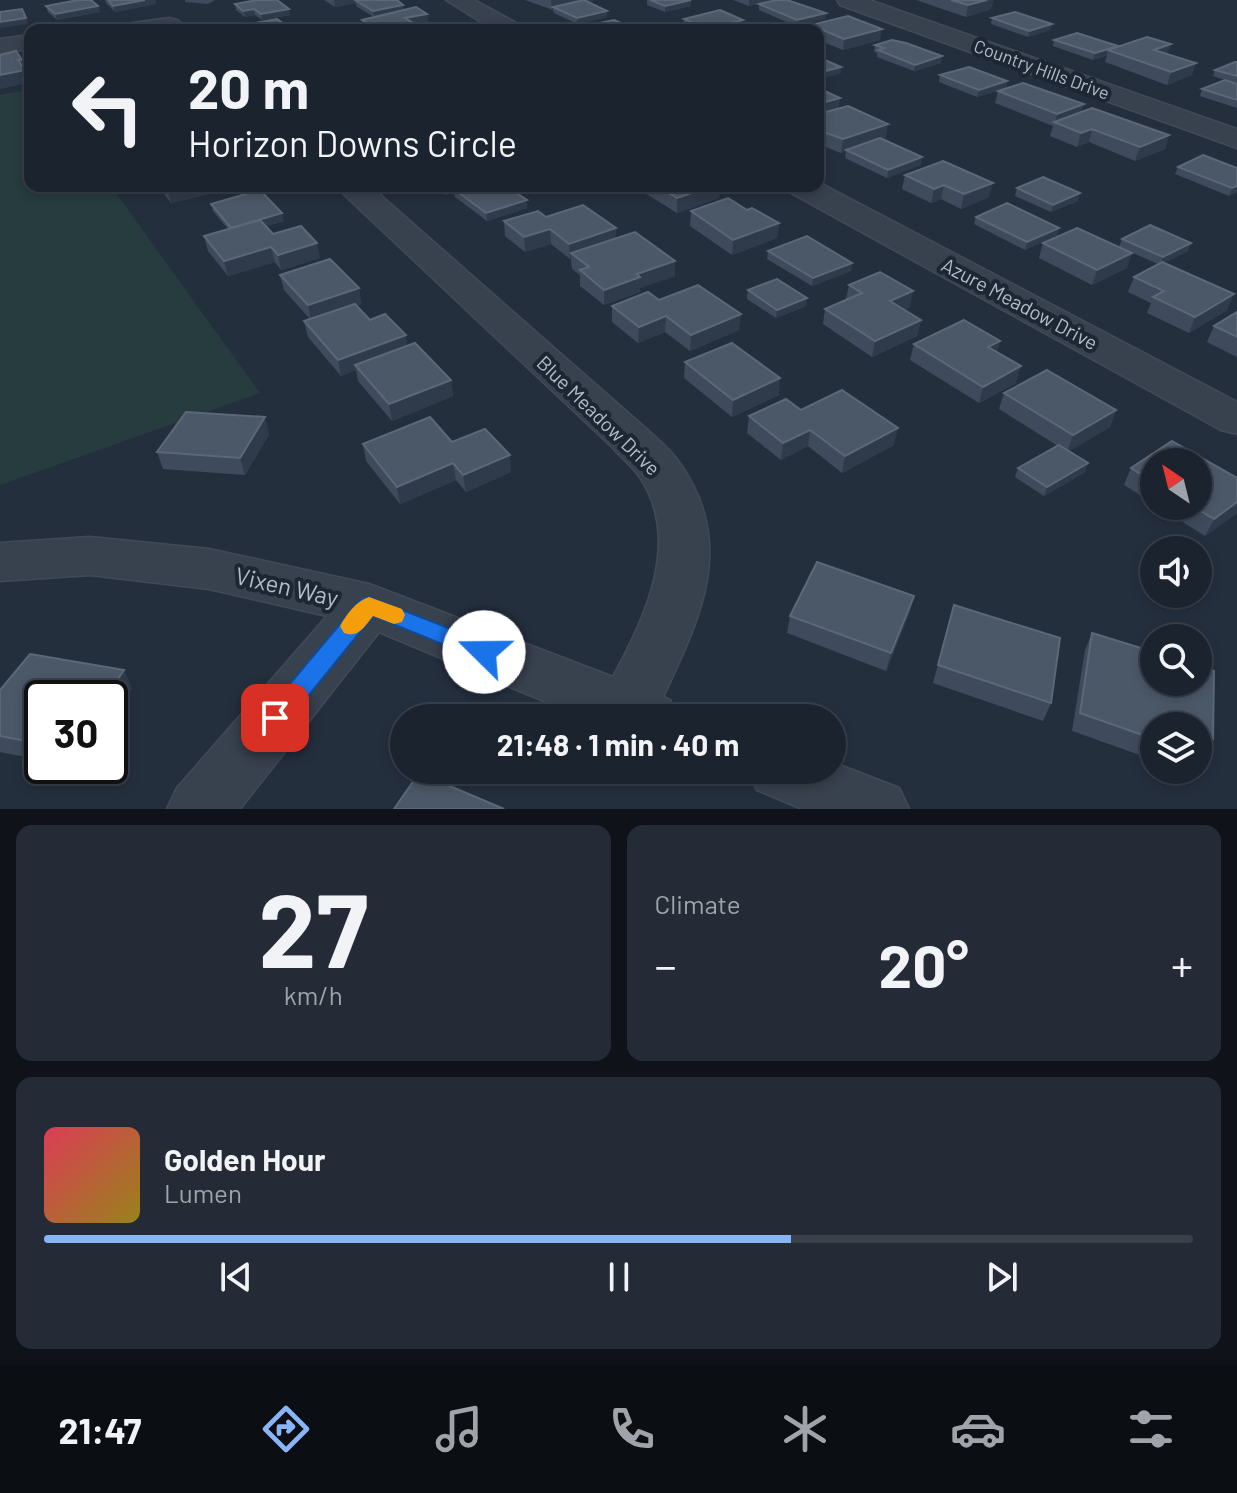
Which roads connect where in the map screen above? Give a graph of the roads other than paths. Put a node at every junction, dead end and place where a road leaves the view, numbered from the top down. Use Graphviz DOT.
graph roads {
  1 [pos="457,0"];
  2 [pos="848,0"];
  3 [pos="501,24"];
  4 [pos="24,43"];
  5 [pos="0,46"];
  6 [pos="1237,139"];
  7 [pos="358,192"];
  8 [pos="813,192"];
  9 [pos="1237,420"];
  10 [pos="0,562"];
  11 [pos="369,605"];
  12 [pos="613,704"];
  13 [pos="641,704"];
  14 [pos="814,784"];
  15 [pos="200,809"];
  16 [pos="876,809"];
  1 -- 3 [label="street"];
  2 -- 6 [label="street, Country Hills Drive"];
  4 -- 5 [label="street"];
  7 -- 13 [label="street, Blue Meadow Drive"];
  8 -- 9 [label="street, Azure Meadow Drive"];
  10 -- 11 [label="street, Vixen Way"];
  11 -- 12 [label="street, Vixen Way"];
  11 -- 15 [label="street"];
  14 -- 16 [label="street"];
}
